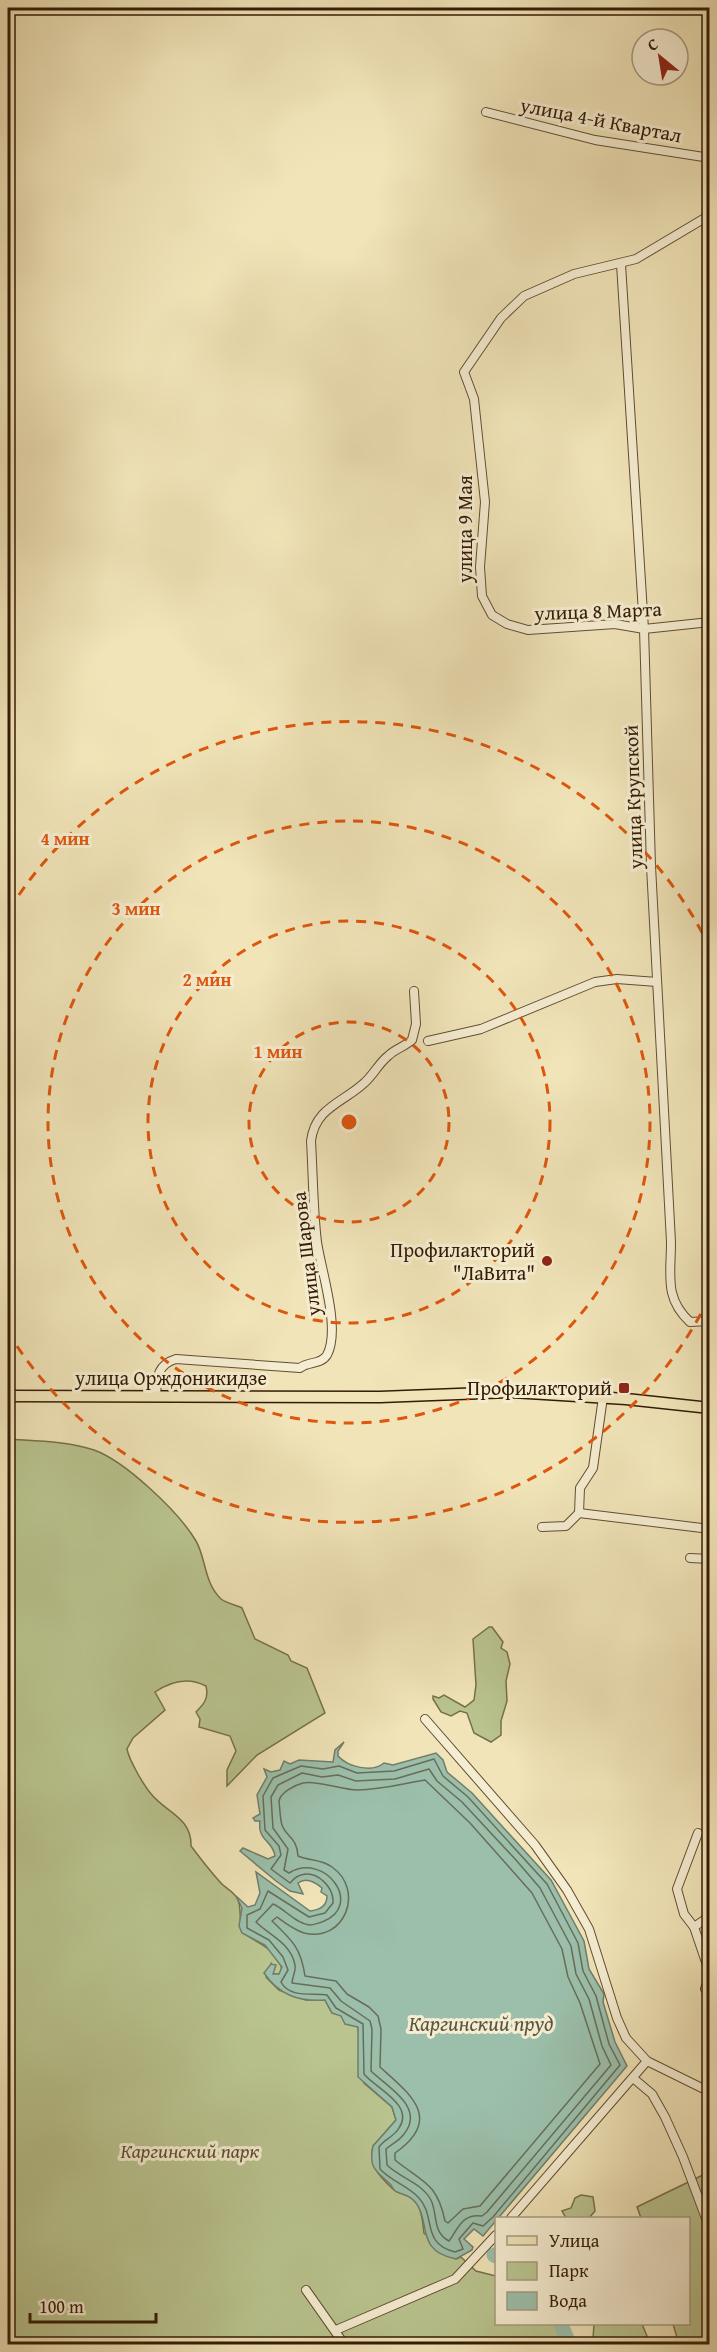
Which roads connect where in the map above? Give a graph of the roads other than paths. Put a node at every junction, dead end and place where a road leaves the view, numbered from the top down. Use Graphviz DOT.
graph roads {
  1 [pos="486,112"];
  2 [pos="710,158"];
  3 [pos="710,215"];
  4 [pos="621,264"];
  5 [pos="492,615"];
  6 [pos="710,622"];
  7 [pos="644,629"];
  8 [pos="657,982"];
  9 [pos="414,992"];
  10 [pos="428,1041"];
  11 [pos="710,1321"];
  12 [pos="8,1396"];
  13 [pos="156,1397"];
  14 [pos="603,1397"];
  15 [pos="710,1408"];
  16 [pos="579,1513"];
  17 [pos="542,1527"];
  18 [pos="710,1529"];
  19 [pos="690,1558"];
  20 [pos="710,1559"];
  21 [pos="425,1719"];
  22 [pos="698,1833"];
  23 [pos="710,1916"];
  24 [pos="694,1927"];
  25 [pos="710,1975"];
  26 [pos="710,1995"];
  27 [pos="647,2061"];
  28 [pos="633,2078"];
  29 [pos="710,2092"];
  30 [pos="511,2217"];
  31 [pos="710,2229"];
  32 [pos="495,2236"];
  33 [pos="306,2290"];
  34 [pos="336,2330"];
  35 [pos="344,2344"];
  1 -- 2 [label="street, улица 4-й Квартал"];
  3 -- 4 [label="street"];
  4 -- 5 [label="street, улица 9 Мая"];
  4 -- 7 [label="street, улица Крупской"];
  5 -- 7 [label="street, улица 8 Марта"];
  6 -- 7 [label="street, улица 8 Марта"];
  7 -- 8 [label="street, улица Крупской"];
  8 -- 10 [label="street"];
  8 -- 11 [label="street, улица Крупской"];
  9 -- 13 [label="street, улица Шарова"];
  12 -- 13 [label="main road, улица Орждоникидзе"];
  13 -- 14 [label="main road, улица Орждоникидзе"];
  14 -- 15 [label="main road, улица Орждоникидзе"];
  14 -- 16 [label="street"];
  16 -- 17 [label="street"];
  16 -- 18 [label="street"];
  19 -- 20 [label="street"];
  21 -- 27 [label="street"];
  22 -- 24 [label="street"];
  23 -- 24 [label="street"];
  24 -- 25 [label="street"];
  25 -- 26 [label="street"];
  27 -- 28 [label="street"];
  27 -- 29 [label="street"];
  28 -- 30 [label="street"];
  28 -- 31 [label="street"];
  32 -- 34 [label="street"];
  33 -- 34 [label="street"];
  34 -- 35 [label="street"];
}
